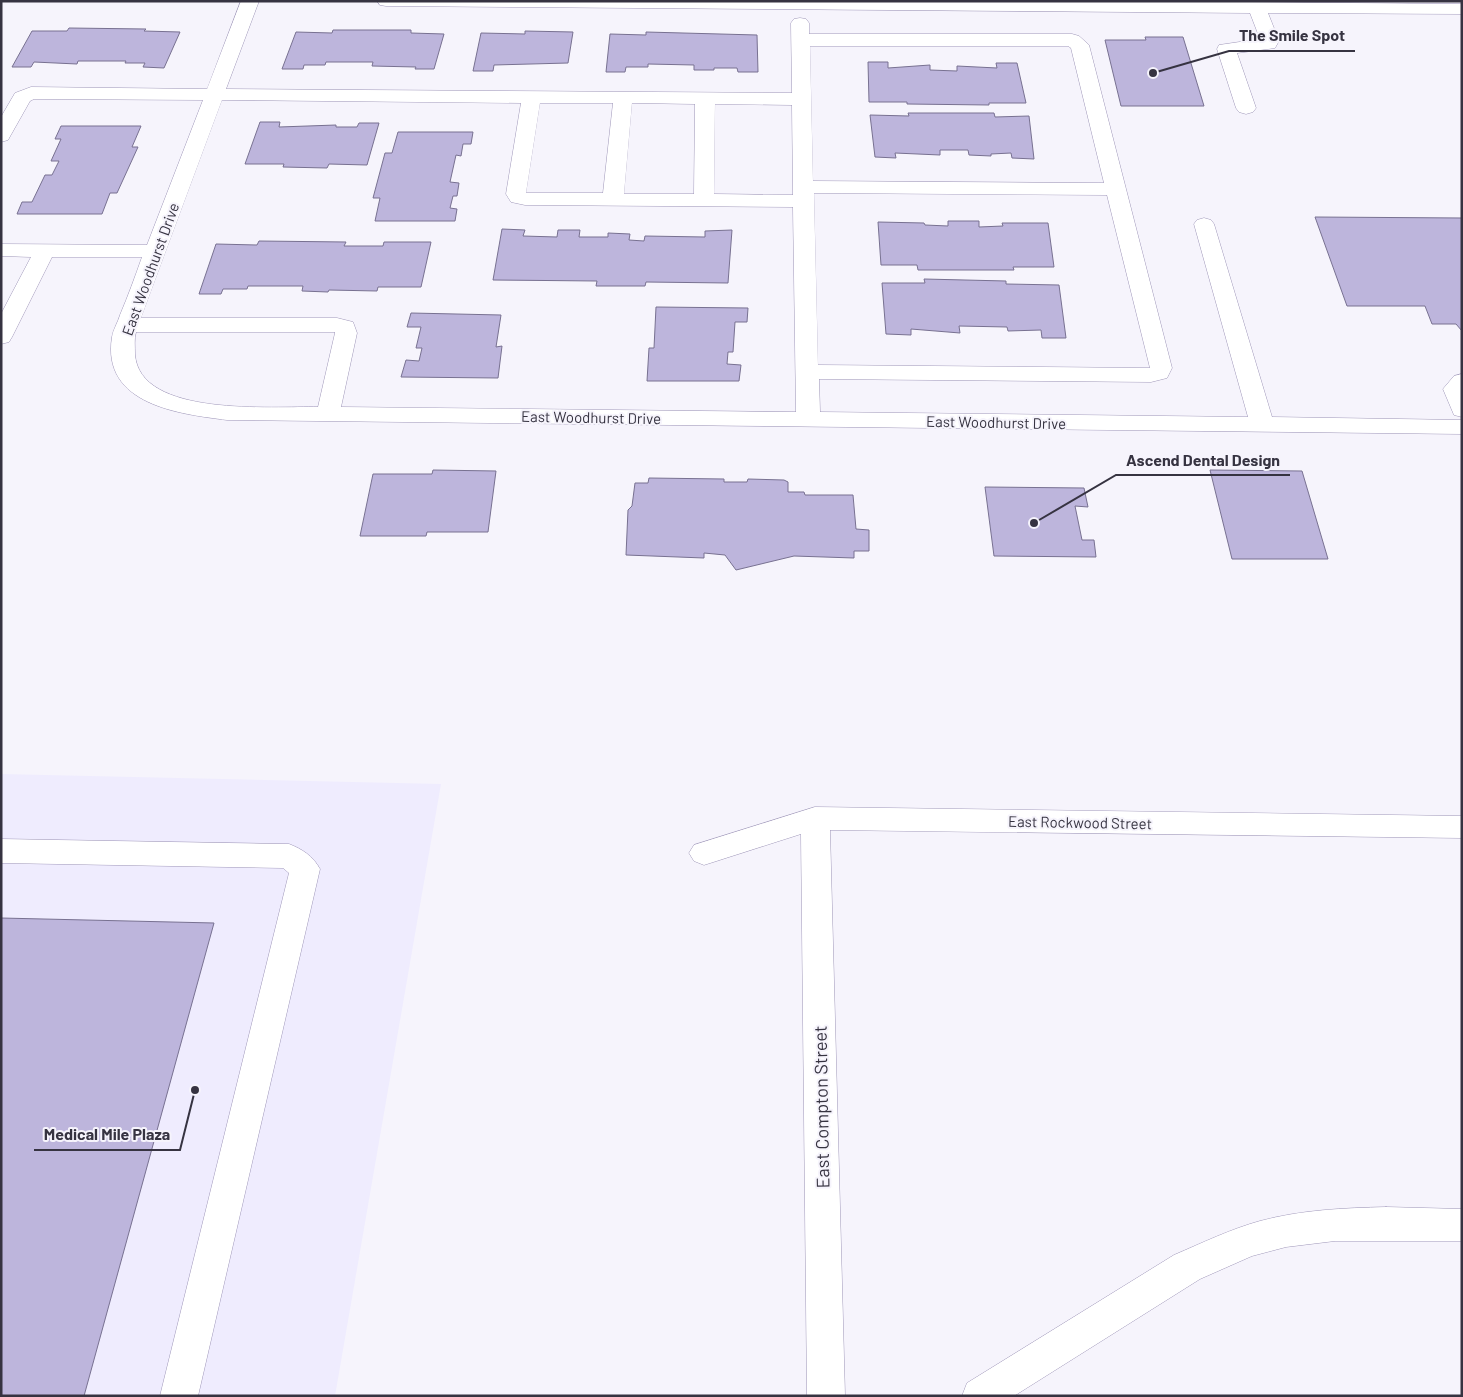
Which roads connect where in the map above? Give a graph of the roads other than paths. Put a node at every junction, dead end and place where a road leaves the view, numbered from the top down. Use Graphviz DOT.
graph roads {
  1 [pos="250,1"];
  2 [pos="386,1"];
  3 [pos="487,2"];
  4 [pos="725,2"];
  5 [pos="969,3"];
  6 [pos="1029,3"];
  7 [pos="800,4"];
  8 [pos="1269,5"];
  9 [pos="1462,9"];
  10 [pos="800,40"];
  11 [pos="215,94"];
  12 [pos="532,96"];
  13 [pos="623,97"];
  14 [pos="705,98"];
  15 [pos="801,98"];
  16 [pos="1246,108"];
  17 [pos="1,136"];
  18 [pos="1116,189"];
  19 [pos="803,194"];
  20 [pos="613,200"];
  21 [pos="704,200"];
  22 [pos="1204,224"];
  23 [pos="1,250"];
  24 [pos="44,251"];
  25 [pos="156,251"];
  26 [pos="128,325"];
  27 [pos="1,338"];
  28 [pos="808,372"];
  29 [pos="1462,380"];
  30 [pos="1462,410"];
  31 [pos="328,414"];
  32 [pos="808,419"];
  33 [pos="1262,425"];
  34 [pos="1462,427"];
  35 [pos="815,818"];
  36 [pos="1462,827"];
  37 [pos="1,851"];
  38 [pos="704,854"];
  39 [pos="1462,1225"];
  40 [pos="179,1396"];
  41 [pos="826,1396"];
  42 [pos="980,1396"];
  1 -- 11 [label="street, East Woodhurst Drive"];
  2 -- 3 [label="street"];
  3 -- 4 [label="street"];
  4 -- 7 [label="street"];
  5 -- 6 [label="street"];
  5 -- 7 [label="street"];
  6 -- 8 [label="street"];
  7 -- 10 [label="street"];
  8 -- 9 [label="street"];
  8 -- 16 [label="street"];
  10 -- 15 [label="street"];
  10 -- 18 [label="street"];
  11 -- 12 [label="street"];
  11 -- 17 [label="street"];
  11 -- 25 [label="street, East Woodhurst Drive"];
  12 -- 13 [label="street"];
  12 -- 20 [label="street"];
  13 -- 14 [label="street"];
  13 -- 20 [label="street"];
  14 -- 15 [label="street"];
  14 -- 21 [label="street"];
  15 -- 19 [label="street"];
  18 -- 19 [label="street"];
  18 -- 28 [label="street"];
  19 -- 21 [label="street"];
  19 -- 28 [label="street"];
  20 -- 21 [label="street"];
  22 -- 33 [label="street"];
  23 -- 24 [label="street"];
  24 -- 25 [label="street"];
  24 -- 27 [label="street"];
  25 -- 26 [label="street, East Woodhurst Drive"];
  26 -- 31 [label="street, East Woodhurst Drive"];
  26 -- 31 [label="street"];
  28 -- 32 [label="street"];
  29 -- 30 [label="street"];
  31 -- 32 [label="street, East Woodhurst Drive"];
  32 -- 33 [label="street, East Woodhurst Drive"];
  33 -- 34 [label="street, East Woodhurst Drive"];
  35 -- 36 [label="street, East Rockwood Street"];
  35 -- 38 [label="street, East Rockwood Street"];
  35 -- 41 [label="street, East Compton Street"];
  37 -- 40 [label="street"];
  39 -- 42 [label="street"];
}
